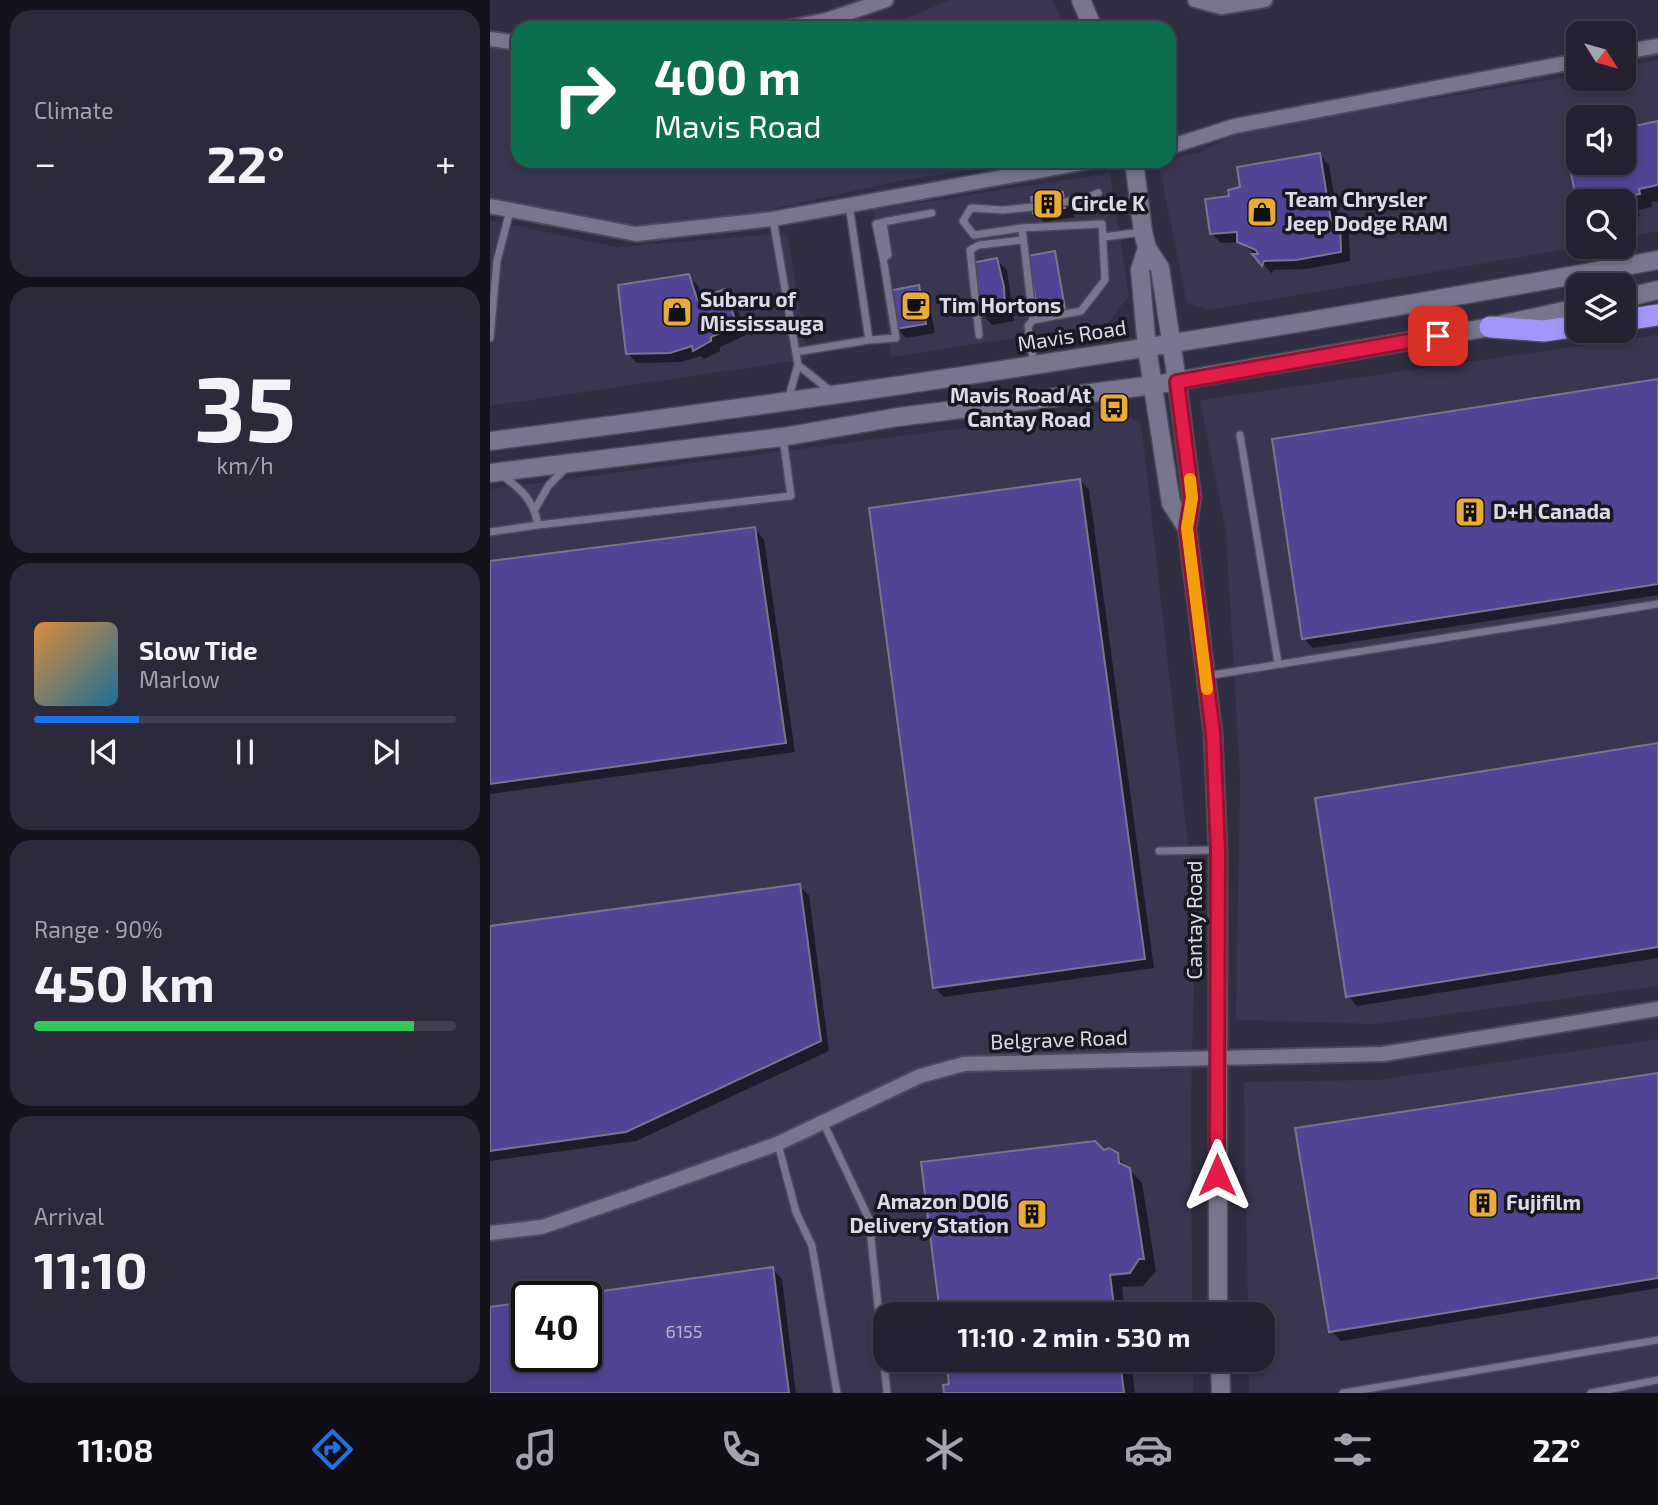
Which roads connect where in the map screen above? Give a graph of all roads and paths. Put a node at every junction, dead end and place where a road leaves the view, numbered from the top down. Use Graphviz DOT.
graph roads {
  1 [pos="886,0"];
  2 [pos="1081,0"];
  3 [pos="1195,0"];
  4 [pos="1265,0"];
  5 [pos="822,21"];
  6 [pos="1090,21"];
  7 [pos="490,39"];
  8 [pos="511,42"];
  9 [pos="1658,46"];
  10 [pos="1636,50"];
  11 [pos="1566,63"];
  12 [pos="1176,145"];
  13 [pos="1053,168"];
  14 [pos="1135,168"];
  15 [pos="1098,193"];
  16 [pos="1064,202"];
  17 [pos="849,205"];
  18 [pos="490,206"];
  19 [pos="1032,207"];
  20 [pos="510,211"];
  21 [pos="932,213"];
  22 [pos="773,219"];
  23 [pos="1022,228"];
  24 [pos="1103,237"];
  25 [pos="1022,240"];
  26 [pos="1145,240"];
  27 [pos="1658,260"];
  28 [pos="1658,290"];
  29 [pos="1636,295"];
  30 [pos="1566,311"];
  31 [pos="1658,315"];
  32 [pos="1636,318"];
  33 [pos="1033,320"];
  34 [pos="1490,327"];
  35 [pos="1566,328"];
  36 [pos="979,335"];
  37 [pos="490,338"];
  38 [pos="869,340"];
  39 [pos="1170,344"];
  40 [pos="1147,348"];
  41 [pos="796,352"];
  42 [pos="798,365"];
  43 [pos="1035,365"];
  44 [pos="1177,382"];
  45 [pos="1154,386"];
  46 [pos="837,396"];
  47 [pos="786,404"];
  48 [pos="1240,435"];
  49 [pos="782,437"];
  50 [pos="490,441"];
  51 [pos="570,464"];
  52 [pos="493,472"];
  53 [pos="535,509"];
  54 [pos="538,525"];
  55 [pos="1187,528"];
  56 [pos="490,532"];
  57 [pos="1658,604"];
  58 [pos="1278,663"];
  59 [pos="1206,676"];
  60 [pos="1218,850"];
  61 [pos="1159,851"];
  62 [pos="1658,1009"];
  63 [pos="1217,1056"];
  64 [pos="822,1121"];
  65 [pos="777,1144"];
  66 [pos="490,1233"];
  67 [pos="1218,1302"];
  68 [pos="1658,1340"];
  69 [pos="1220,1372"];
  70 [pos="1658,1380"];
  71 [pos="837,1393"];
  72 [pos="887,1393"];
  73 [pos="1221,1393"];
  74 [pos="1343,1393"];
  75 [pos="1591,1393"];
  1 -- 5 [label="street"];
  2 -- 6 [label="main road"];
  3 -- 4 [label="street"];
  7 -- 8 [label="street"];
  9 -- 10 [label="street"];
  11 -- 12 [label="street"];
  13 -- 17 [label="street"];
  14 -- 26 [label="main road"];
  15 -- 16 [label="lane"];
  17 -- 22 [label="street"];
  17 -- 38 [label="lane"];
  18 -- 20 [label="street"];
  19 -- 23 [label="lane"];
  20 -- 22 [label="street"];
  20 -- 37 [label="lane"];
  21 -- 38 [label="lane"];
  22 -- 41 [label="lane"];
  23 -- 24 [label="lane"];
  23 -- 25 [label="lane"];
  24 -- 26 [label="lane"];
  24 -- 33 [label="lane"];
  25 -- 33 [label="lane"];
  25 -- 36 [label="lane"];
  26 -- 39 [label="main road, Cantay Road"];
  26 -- 40 [label="main road, Cantay Road"];
  27 -- 39 [label="main road, Mavis Road"];
  28 -- 29 [label="main road"];
  30 -- 34 [label="main road"];
  31 -- 32 [label="highway"];
  33 -- 43 [label="lane"];
  34 -- 35 [label="highway"];
  34 -- 44 [label="main road"];
  38 -- 41 [label="lane"];
  39 -- 40 [label="main road, Mavis Road"];
  39 -- 44 [label="main road, Cantay Road"];
  40 -- 43 [label="main road, Mavis Road"];
  40 -- 45 [label="main road, Cantay Road"];
  41 -- 42 [label="lane"];
  42 -- 46 [label="lane"];
  42 -- 47 [label="lane"];
  43 -- 46 [label="main road, Mavis Road"];
  44 -- 45 [label="main road"];
  44 -- 55 [label="main road, Cantay Road"];
  45 -- 49 [label="main road"];
  45 -- 55 [label="main road, Cantay Road"];
  46 -- 47 [label="main road, Mavis Road"];
  47 -- 50 [label="main road, Mavis Road"];
  48 -- 58 [label="lane"];
  49 -- 51 [label="main road"];
  49 -- 54 [label="lane"];
  51 -- 52 [label="main road"];
  51 -- 53 [label="lane"];
  52 -- 53 [label="lane"];
  53 -- 54 [label="lane"];
  54 -- 56 [label="lane"];
  55 -- 59 [label="main road, Cantay Road"];
  57 -- 58 [label="lane"];
  58 -- 59 [label="lane"];
  59 -- 60 [label="main road, Cantay Road"];
  60 -- 61 [label="lane"];
  60 -- 63 [label="main road, Cantay Road"];
  62 -- 63 [label="street, Belgrave Road"];
  63 -- 64 [label="street, Belgrave Road"];
  63 -- 67 [label="main road, Cantay Road"];
  64 -- 65 [label="street, Belgrave Road"];
  64 -- 72 [label="lane"];
  65 -- 66 [label="street, Belgrave Road"];
  65 -- 71 [label="lane"];
  68 -- 74 [label="lane"];
  69 -- 73 [label="main road"];
  70 -- 75 [label="lane"];
}
